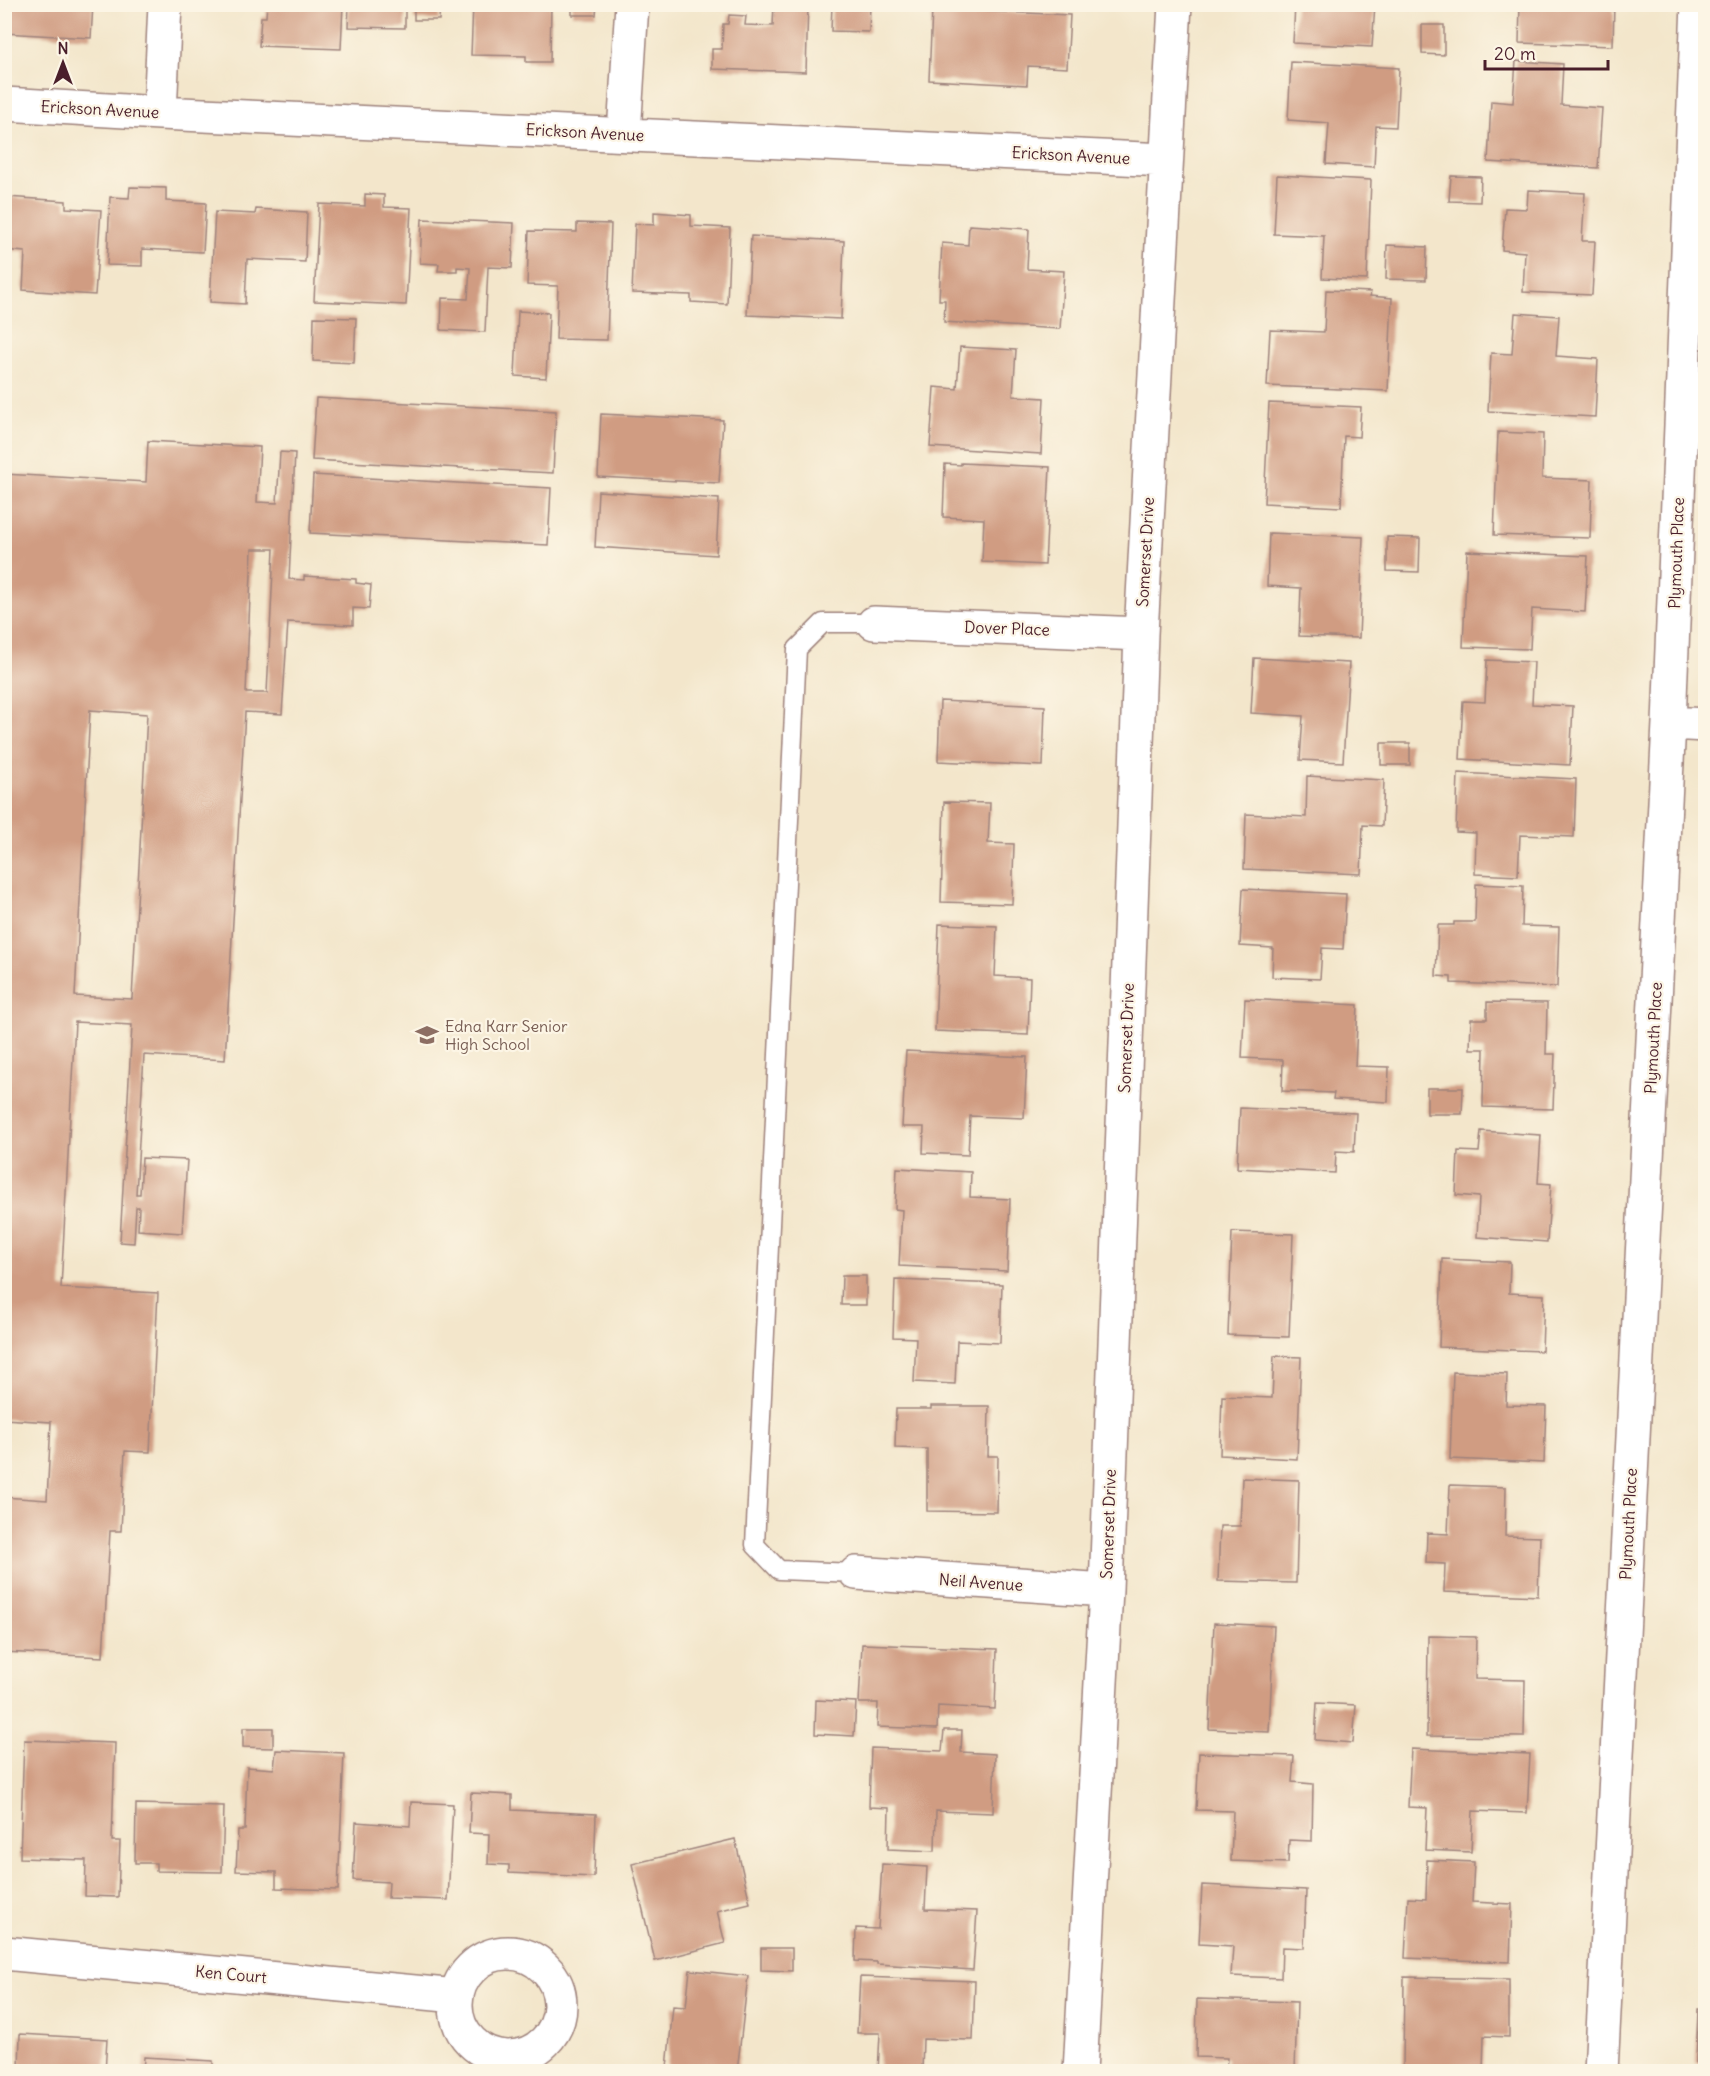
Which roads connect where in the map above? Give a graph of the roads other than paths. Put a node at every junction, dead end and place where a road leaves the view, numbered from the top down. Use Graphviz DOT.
graph roads {
  1 [pos="165,4"];
  2 [pos="632,4"];
  3 [pos="1175,4"];
  4 [pos="1698,4"];
  5 [pos="4,104"];
  6 [pos="160,113"];
  7 [pos="624,134"];
  8 [pos="1166,160"];
  9 [pos="874,623"];
  10 [pos="1141,634"];
  11 [pos="1669,723"];
  12 [pos="1706,725"];
  13 [pos="856,1573"];
  14 [pos="1106,1590"];
  15 [pos="4,1953"];
  16 [pos="457,1996"];
  17 [pos="1080,2072"];
  18 [pos="1601,2072"];
  1 -- 6 [label="street"];
  2 -- 7 [label="street"];
  3 -- 8 [label="street, Somerset Drive"];
  4 -- 11 [label="street, Plymouth Place"];
  5 -- 6 [label="street, Erickson Avenue"];
  6 -- 7 [label="street, Erickson Avenue"];
  7 -- 8 [label="street, Erickson Avenue"];
  8 -- 10 [label="street, Somerset Drive"];
  9 -- 10 [label="street, Dover Place"];
  9 -- 13 [label="lane"];
  10 -- 14 [label="street, Somerset Drive"];
  11 -- 12 [label="street"];
  11 -- 18 [label="street, Plymouth Place"];
  13 -- 14 [label="street, Neil Avenue"];
  14 -- 17 [label="street, Somerset Drive"];
  15 -- 16 [label="street, Ken Court"];
}
